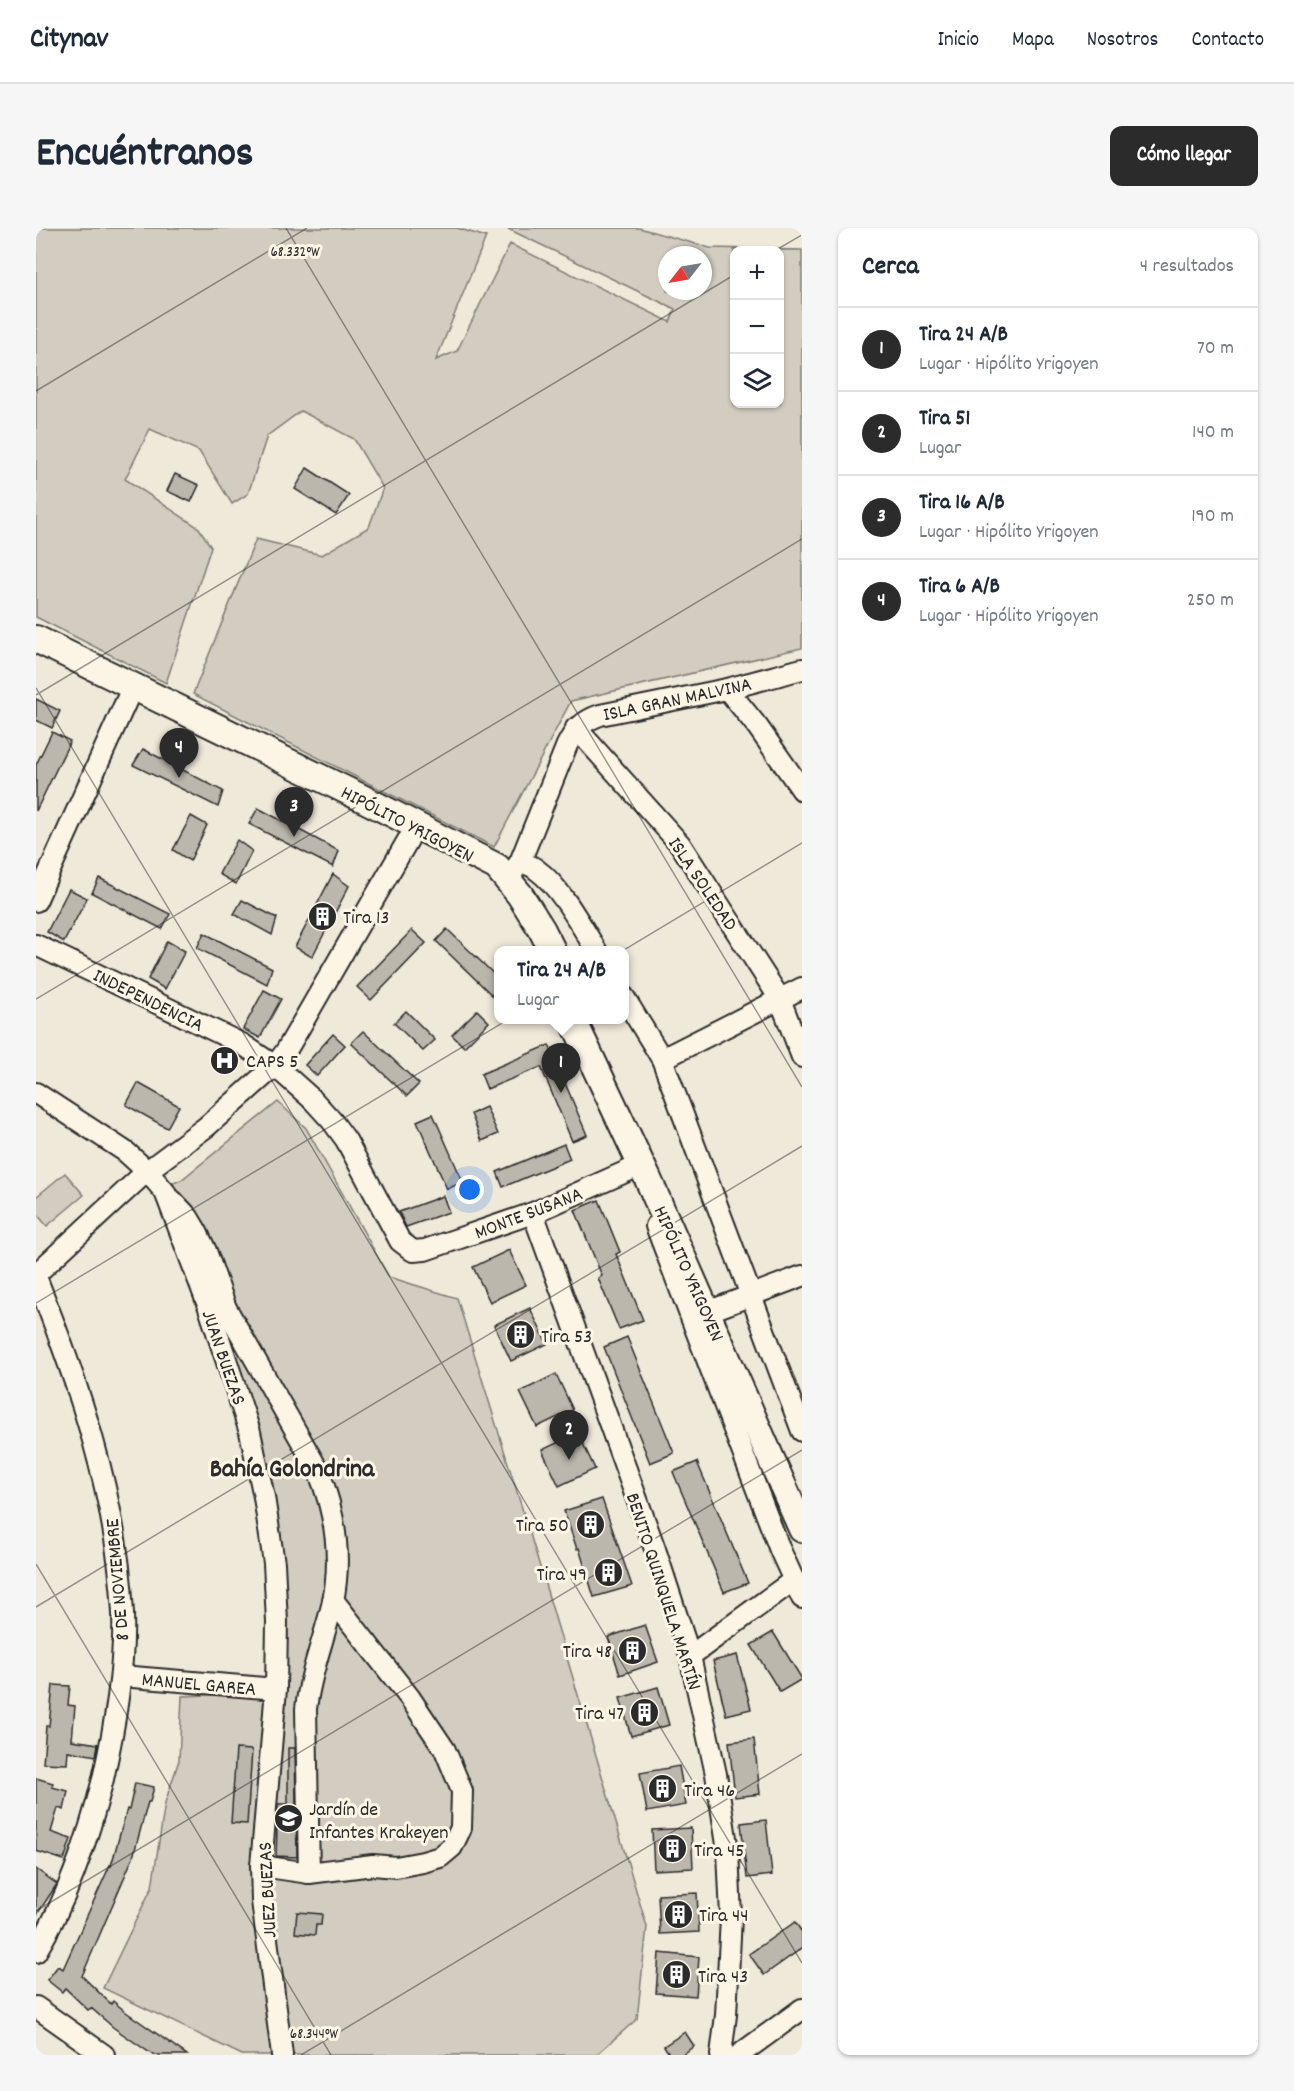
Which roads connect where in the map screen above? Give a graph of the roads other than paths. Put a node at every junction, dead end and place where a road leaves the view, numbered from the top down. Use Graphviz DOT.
graph roads {
  1 [pos="36,639"];
  2 [pos="36,654"];
  3 [pos="802,669"];
  4 [pos="727,688"];
  5 [pos="130,692"];
  6 [pos="576,728"];
  7 [pos="802,790"];
  8 [pos="408,840"];
  9 [pos="514,870"];
  10 [pos="36,901"];
  11 [pos="36,945"];
  12 [pos="536,946"];
  13 [pos="550,946"];
  14 [pos="593,946"];
  15 [pos="802,988"];
  16 [pos="780,999"];
  17 [pos="629,1005"];
  18 [pos="575,1024"];
  19 [pos="587,1024"];
  20 [pos="802,1057"];
  21 [pos="662,1059"];
  22 [pos="275,1066"];
  23 [pos="36,1093"];
  24 [pos="638,1166"];
  25 [pos="147,1171"];
  26 [pos="165,1192"];
  27 [pos="533,1213"];
  28 [pos="413,1251"];
  29 [pos="36,1276"];
  30 [pos="802,1276"];
  31 [pos="750,1296"];
  32 [pos="712,1310"];
  33 [pos="802,1431"];
  34 [pos="802,1506"];
  35 [pos="802,1529"];
  36 [pos="798,1589"];
  37 [pos="333,1600"];
  38 [pos="690,1656"];
  39 [pos="121,1676"];
  40 [pos="276,1689"];
  41 [pos="261,1866"];
  42 [pos="309,1873"];
  43 [pos="36,1952"];
  44 [pos="36,2007"];
  45 [pos="802,2009"];
  46 [pos="104,2055"];
  47 [pos="282,2055"];
  48 [pos="721,2055"];
  49 [pos="740,2055"];
  1 -- 5 [label="main road, HIPÓLITO YRIGOYEN"];
  2 -- 5 [label="main road, HIPÓLITO YRIGOYEN"];
  3 -- 4 [label="street, ISLA GRAN MALVINA"];
  4 -- 6 [label="street, ISLA GRAN MALVINA"];
  4 -- 7 [label="street"];
  5 -- 8 [label="main road, HIPÓLITO YRIGOYEN"];
  5 -- 9 [label="main road, HIPÓLITO YRIGOYEN"];
  5 -- 10 [label="street"];
  6 -- 9 [label="street"];
  6 -- 16 [label="street, ISLA SOLEDAD"];
  8 -- 12 [label="main road, HIPÓLITO YRIGOYEN"];
  8 -- 22 [label="street"];
  9 -- 13 [label="main road, HIPÓLITO YRIGOYEN"];
  9 -- 14 [label="street"];
  11 -- 22 [label="street, INDEPENDENCIA"];
  15 -- 16 [label="street"];
  16 -- 20 [label="street, ISLA SOLEDAD"];
  16 -- 21 [label="street"];
  17 -- 21 [label="street"];
  18 -- 24 [label="main road, HIPÓLITO YRIGOYEN"];
  19 -- 32 [label="main road, HIPÓLITO YRIGOYEN"];
  21 -- 31 [label="street"];
  22 -- 25 [label="street"];
  22 -- 28 [label="street, INDEPENDENCIA"];
  23 -- 25 [label="street, JUAN BUEZAS"];
  24 -- 27 [label="street, MONTE SUSANA"];
  24 -- 32 [label="main road, HIPÓLITO YRIGOYEN"];
  24 -- 36 [label="street"];
  25 -- 26 [label="street, JUAN BUEZAS"];
  25 -- 29 [label="street"];
  26 -- 37 [label="street"];
  26 -- 40 [label="street, JUAN BUEZAS"];
  27 -- 28 [label="street, MONTE SUSANA"];
  27 -- 38 [label="street, BENITO QUINQUELA MARTÍN"];
  29 -- 39 [label="street, 8 DE NOVIEMBRE"];
  30 -- 31 [label="street"];
  31 -- 32 [label="street"];
  31 -- 33 [label="street"];
  32 -- 34 [label="main road, HIPÓLITO YRIGOYEN"];
  32 -- 35 [label="main road, HIPÓLITO YRIGOYEN"];
  36 -- 38 [label="street"];
  37 -- 42 [label="street"];
  37 -- 42 [label="street"];
  38 -- 48 [label="street, BENITO QUINQUELA MARTÍN"];
  39 -- 40 [label="street, MANUEL GAREA"];
  39 -- 43 [label="street, 8 DE NOVIEMBRE"];
  40 -- 41 [label="street, JUEZ BUEZAS"];
  41 -- 42 [label="street"];
  41 -- 47 [label="street, JUEZ BUEZAS"];
  44 -- 46 [label="street"];
  45 -- 49 [label="street"];
}
